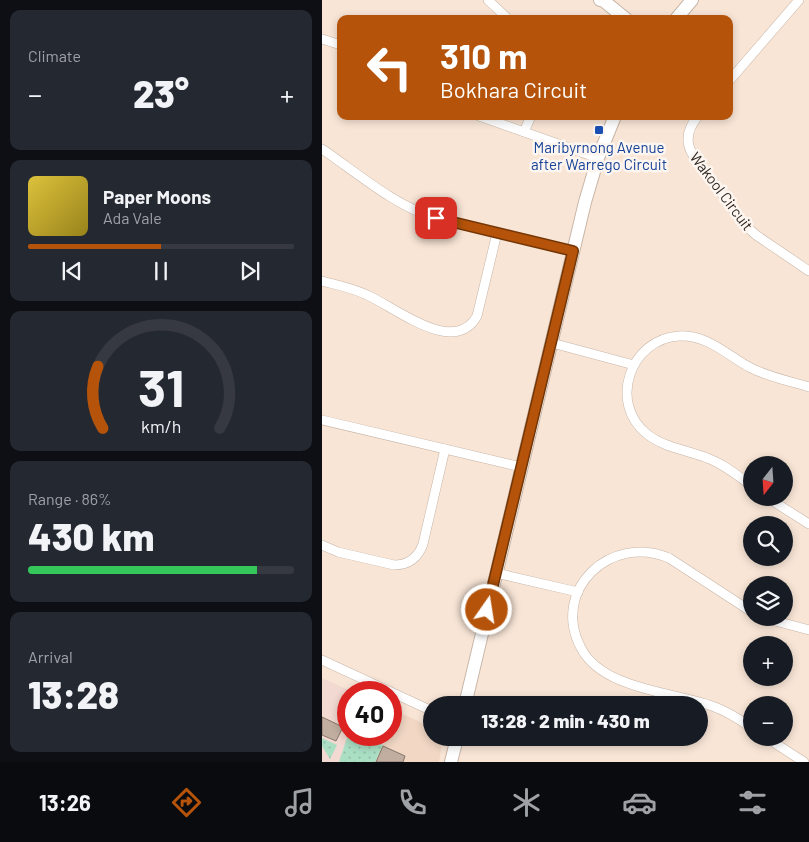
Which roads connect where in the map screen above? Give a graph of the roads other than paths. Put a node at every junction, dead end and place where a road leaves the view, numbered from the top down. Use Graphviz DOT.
graph roads {
  1 [pos="488,0"];
  2 [pos="692,0"];
  3 [pos="799,0"];
  4 [pos="504,15"];
  5 [pos="610,15"];
  6 [pos="621,15"];
  7 [pos="679,15"];
  8 [pos="322,39"];
  9 [pos="337,44"];
  10 [pos="733,77"];
  11 [pos="490,120"];
  12 [pos="529,120"];
  13 [pos="613,120"];
  14 [pos="695,120"];
  15 [pos="524,132"];
  16 [pos="322,149"];
  17 [pos="598,158"];
  18 [pos="497,233"];
  19 [pos="573,251"];
  20 [pos="808,271"];
  21 [pos="322,281"];
  22 [pos="552,343"];
  23 [pos="634,365"];
  24 [pos="808,387"];
  25 [pos="322,420"];
  26 [pos="445,449"];
  27 [pos="522,467"];
  28 [pos="743,480"];
  29 [pos="780,506"];
  30 [pos="808,524"];
  31 [pos="322,545"];
  32 [pos="496,573"];
  33 [pos="578,592"];
  34 [pos="743,606"];
  35 [pos="793,626"];
  36 [pos="808,630"];
  37 [pos="322,660"];
  38 [pos="467,696"];
  39 [pos="423,707"];
  40 [pos="743,722"];
  41 [pos="455,746"];
  42 [pos="779,746"];
  43 [pos="451,762"];
  44 [pos="804,762"];
  1 -- 4 [label="street"];
  2 -- 7 [label="street"];
  3 -- 10 [label="street"];
  5 -- 6 [label="street"];
  8 -- 9 [label="street"];
  11 -- 15 [label="street"];
  12 -- 15 [label="street"];
  13 -- 17 [label="street"];
  14 -- 20 [label="street, Wakool Circuit"];
  15 -- 17 [label="street"];
  16 -- 18 [label="street"];
  17 -- 19 [label="street"];
  18 -- 19 [label="street"];
  18 -- 21 [label="street"];
  19 -- 22 [label="street"];
  22 -- 23 [label="street"];
  22 -- 27 [label="street"];
  23 -- 24 [label="street"];
  23 -- 28 [label="street"];
  25 -- 26 [label="street"];
  26 -- 27 [label="street"];
  26 -- 31 [label="street"];
  27 -- 32 [label="street"];
  29 -- 30 [label="street"];
  32 -- 33 [label="street"];
  32 -- 38 [label="street"];
  33 -- 34 [label="street"];
  33 -- 40 [label="street"];
  35 -- 36 [label="street"];
  37 -- 39 [label="street"];
  41 -- 43 [label="street"];
  42 -- 44 [label="street"];
}
